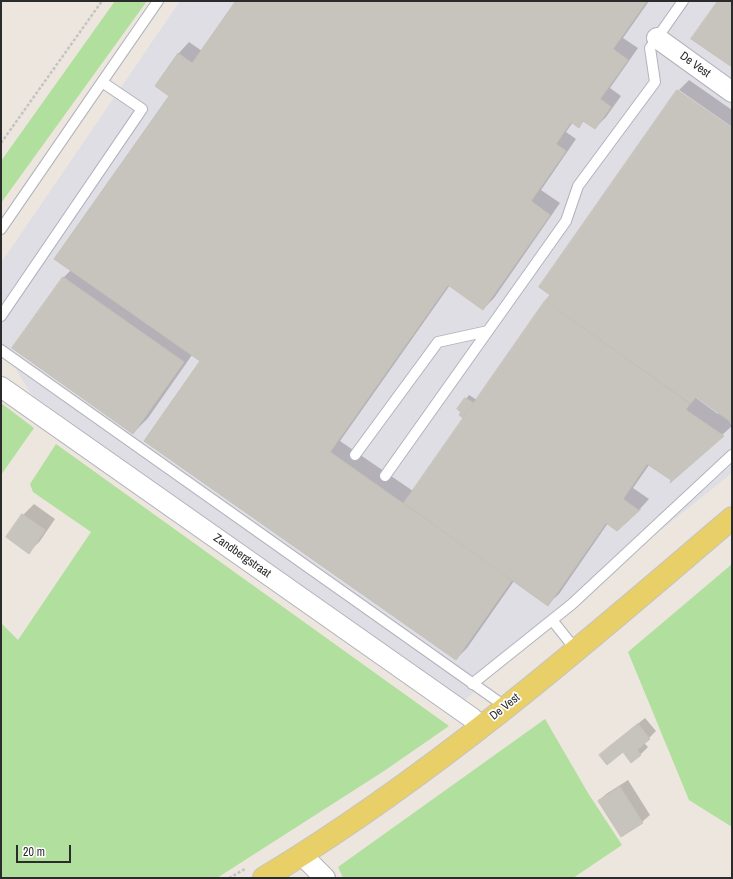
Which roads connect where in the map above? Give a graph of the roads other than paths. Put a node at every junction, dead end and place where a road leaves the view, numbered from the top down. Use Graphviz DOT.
graph roads {
  1 [pos="158,1"];
  2 [pos="683,1"];
  3 [pos="657,38"];
  4 [pos="102,82"];
  5 [pos="732,92"];
  6 [pos="1,229"];
  7 [pos="1,316"];
  8 [pos="488,331"];
  9 [pos="1,350"];
  10 [pos="1,387"];
  11 [pos="354,455"];
  12 [pos="732,455"];
  13 [pos="385,476"];
  14 [pos="732,518"];
  15 [pos="552,620"];
  16 [pos="576,650"];
  17 [pos="472,684"];
  18 [pos="506,707"];
  19 [pos="480,727"];
  20 [pos="302,855"];
  21 [pos="264,878"];
  22 [pos="325,878"];
  1 -- 4 [label="lane"];
  2 -- 3 [label="lane"];
  3 -- 5 [label="street, De Vest"];
  3 -- 8 [label="lane"];
  4 -- 6 [label="lane"];
  4 -- 7 [label="lane"];
  8 -- 11 [label="lane"];
  8 -- 13 [label="lane"];
  9 -- 17 [label="lane"];
  10 -- 19 [label="street, Zandbergstraat"];
  12 -- 15 [label="lane"];
  14 -- 16 [label="main road, De Vest"];
  15 -- 16 [label="lane"];
  15 -- 17 [label="lane"];
  16 -- 18 [label="main road, De Vest"];
  17 -- 18 [label="lane"];
  18 -- 19 [label="main road, De Vest"];
  19 -- 20 [label="main road, De Vest"];
  20 -- 21 [label="main road, De Vest"];
  20 -- 22 [label="street"];
}
